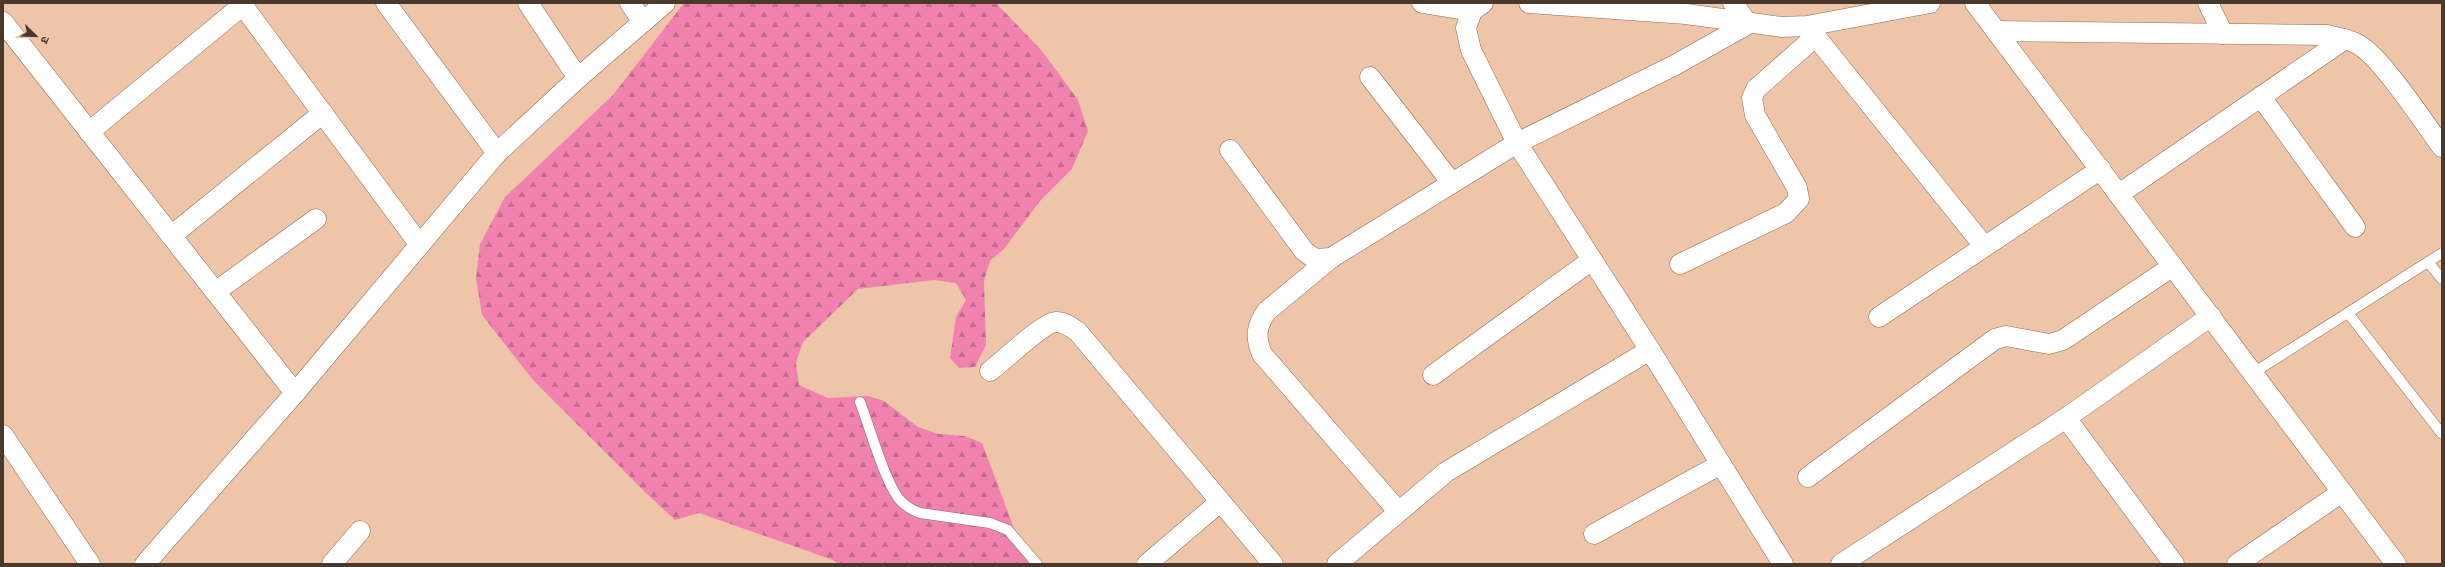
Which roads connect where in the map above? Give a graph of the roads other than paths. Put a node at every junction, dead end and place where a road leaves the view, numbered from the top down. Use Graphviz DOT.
graph roads {
  1 [pos="386,3"];
  2 [pos="528,3"];
  3 [pos="630,3"];
  4 [pos="665,3"];
  5 [pos="1422,3"];
  6 [pos="1529,3"];
  7 [pos="1733,3"];
  8 [pos="1930,3"];
  9 [pos="1975,3"];
  10 [pos="2208,3"];
  11 [pos="242,4"];
  12 [pos="1477,7"];
  13 [pos="3,22"];
  14 [pos="643,22"];
  15 [pos="1748,24"];
  16 [pos="1811,31"];
  17 [pos="1996,31"];
  18 [pos="2223,34"];
  19 [pos="2345,39"];
  20 [pos="1370,77"];
  21 [pos="578,78"];
  22 [pos="2261,97"];
  23 [pos="322,113"];
  24 [pos="89,132"];
  25 [pos="1517,143"];
  26 [pos="2442,147"];
  27 [pos="1230,150"];
  28 [pos="497,153"];
  29 [pos="2101,169"];
  30 [pos="1452,183"];
  31 [pos="2119,194"];
  32 [pos="316,219"];
  33 [pos="2355,227"];
  34 [pos="171,236"];
  35 [pos="420,244"];
  36 [pos="1984,246"];
  37 [pos="2442,253"];
  38 [pos="1331,258"];
  39 [pos="1592,260"];
  40 [pos="2428,262"];
  41 [pos="1680,264"];
  42 [pos="2173,266"];
  43 [pos="2442,279"];
  44 [pos="215,292"];
  45 [pos="2348,313"];
  46 [pos="2211,316"];
  47 [pos="1879,317"];
  48 [pos="1650,350"];
  49 [pos="990,371"];
  50 [pos="2253,373"];
  51 [pos="1433,375"];
  52 [pos="294,393"];
  53 [pos="860,402"];
  54 [pos="2066,418"];
  55 [pos="2442,434"];
  56 [pos="3,435"];
  57 [pos="1721,464"];
  58 [pos="1808,477"];
  59 [pos="2342,492"];
  60 [pos="1220,502"];
  61 [pos="1398,511"];
  62 [pos="360,531"];
  63 [pos="1594,534"];
  64 [pos="90,564"];
  65 [pos="145,564"];
  66 [pos="332,564"];
  67 [pos="1037,564"];
  68 [pos="1147,564"];
  69 [pos="1273,564"];
  70 [pos="1337,564"];
  71 [pos="1783,564"];
  72 [pos="1841,564"];
  73 [pos="2174,564"];
  74 [pos="2237,564"];
  75 [pos="2396,564"];
  1 -- 28 [label="street"];
  2 -- 21 [label="street"];
  3 -- 14 [label="street"];
  4 -- 14 [label="street"];
  5 -- 12 [label="street"];
  6 -- 15 [label="street"];
  7 -- 15 [label="street"];
  8 -- 16 [label="street"];
  9 -- 17 [label="street"];
  10 -- 18 [label="street"];
  11 -- 23 [label="street"];
  11 -- 24 [label="street"];
  12 -- 25 [label="street"];
  13 -- 24 [label="street"];
  14 -- 21 [label="street"];
  15 -- 16 [label="street"];
  15 -- 25 [label="street"];
  16 -- 36 [label="street"];
  16 -- 41 [label="street"];
  17 -- 18 [label="street"];
  17 -- 29 [label="street"];
  18 -- 19 [label="street"];
  19 -- 22 [label="street"];
  19 -- 26 [label="street"];
  20 -- 30 [label="street"];
  21 -- 28 [label="street"];
  22 -- 31 [label="street"];
  22 -- 33 [label="street"];
  23 -- 34 [label="street"];
  23 -- 35 [label="street"];
  24 -- 34 [label="street"];
  25 -- 30 [label="street"];
  25 -- 39 [label="street"];
  27 -- 38 [label="street"];
  28 -- 35 [label="street"];
  29 -- 31 [label="street"];
  29 -- 36 [label="street"];
  30 -- 38 [label="street"];
  31 -- 42 [label="street"];
  32 -- 44 [label="street"];
  34 -- 44 [label="street"];
  35 -- 52 [label="street"];
  36 -- 47 [label="street"];
  37 -- 40 [label="lane"];
  38 -- 61 [label="street"];
  39 -- 48 [label="street"];
  39 -- 51 [label="street"];
  40 -- 43 [label="lane"];
  40 -- 45 [label="lane"];
  42 -- 46 [label="street"];
  42 -- 58 [label="street"];
  44 -- 52 [label="street"];
  45 -- 50 [label="lane"];
  45 -- 55 [label="lane"];
  46 -- 50 [label="street"];
  46 -- 54 [label="street"];
  48 -- 57 [label="street"];
  48 -- 61 [label="street"];
  49 -- 60 [label="street"];
  50 -- 59 [label="street"];
  52 -- 65 [label="street"];
  53 -- 67 [label="lane"];
  54 -- 72 [label="street"];
  54 -- 73 [label="street"];
  56 -- 64 [label="street"];
  57 -- 63 [label="street"];
  57 -- 71 [label="street"];
  59 -- 74 [label="street"];
  59 -- 75 [label="street"];
  60 -- 68 [label="street"];
  60 -- 69 [label="street"];
  61 -- 70 [label="street"];
  62 -- 66 [label="street"];
}
